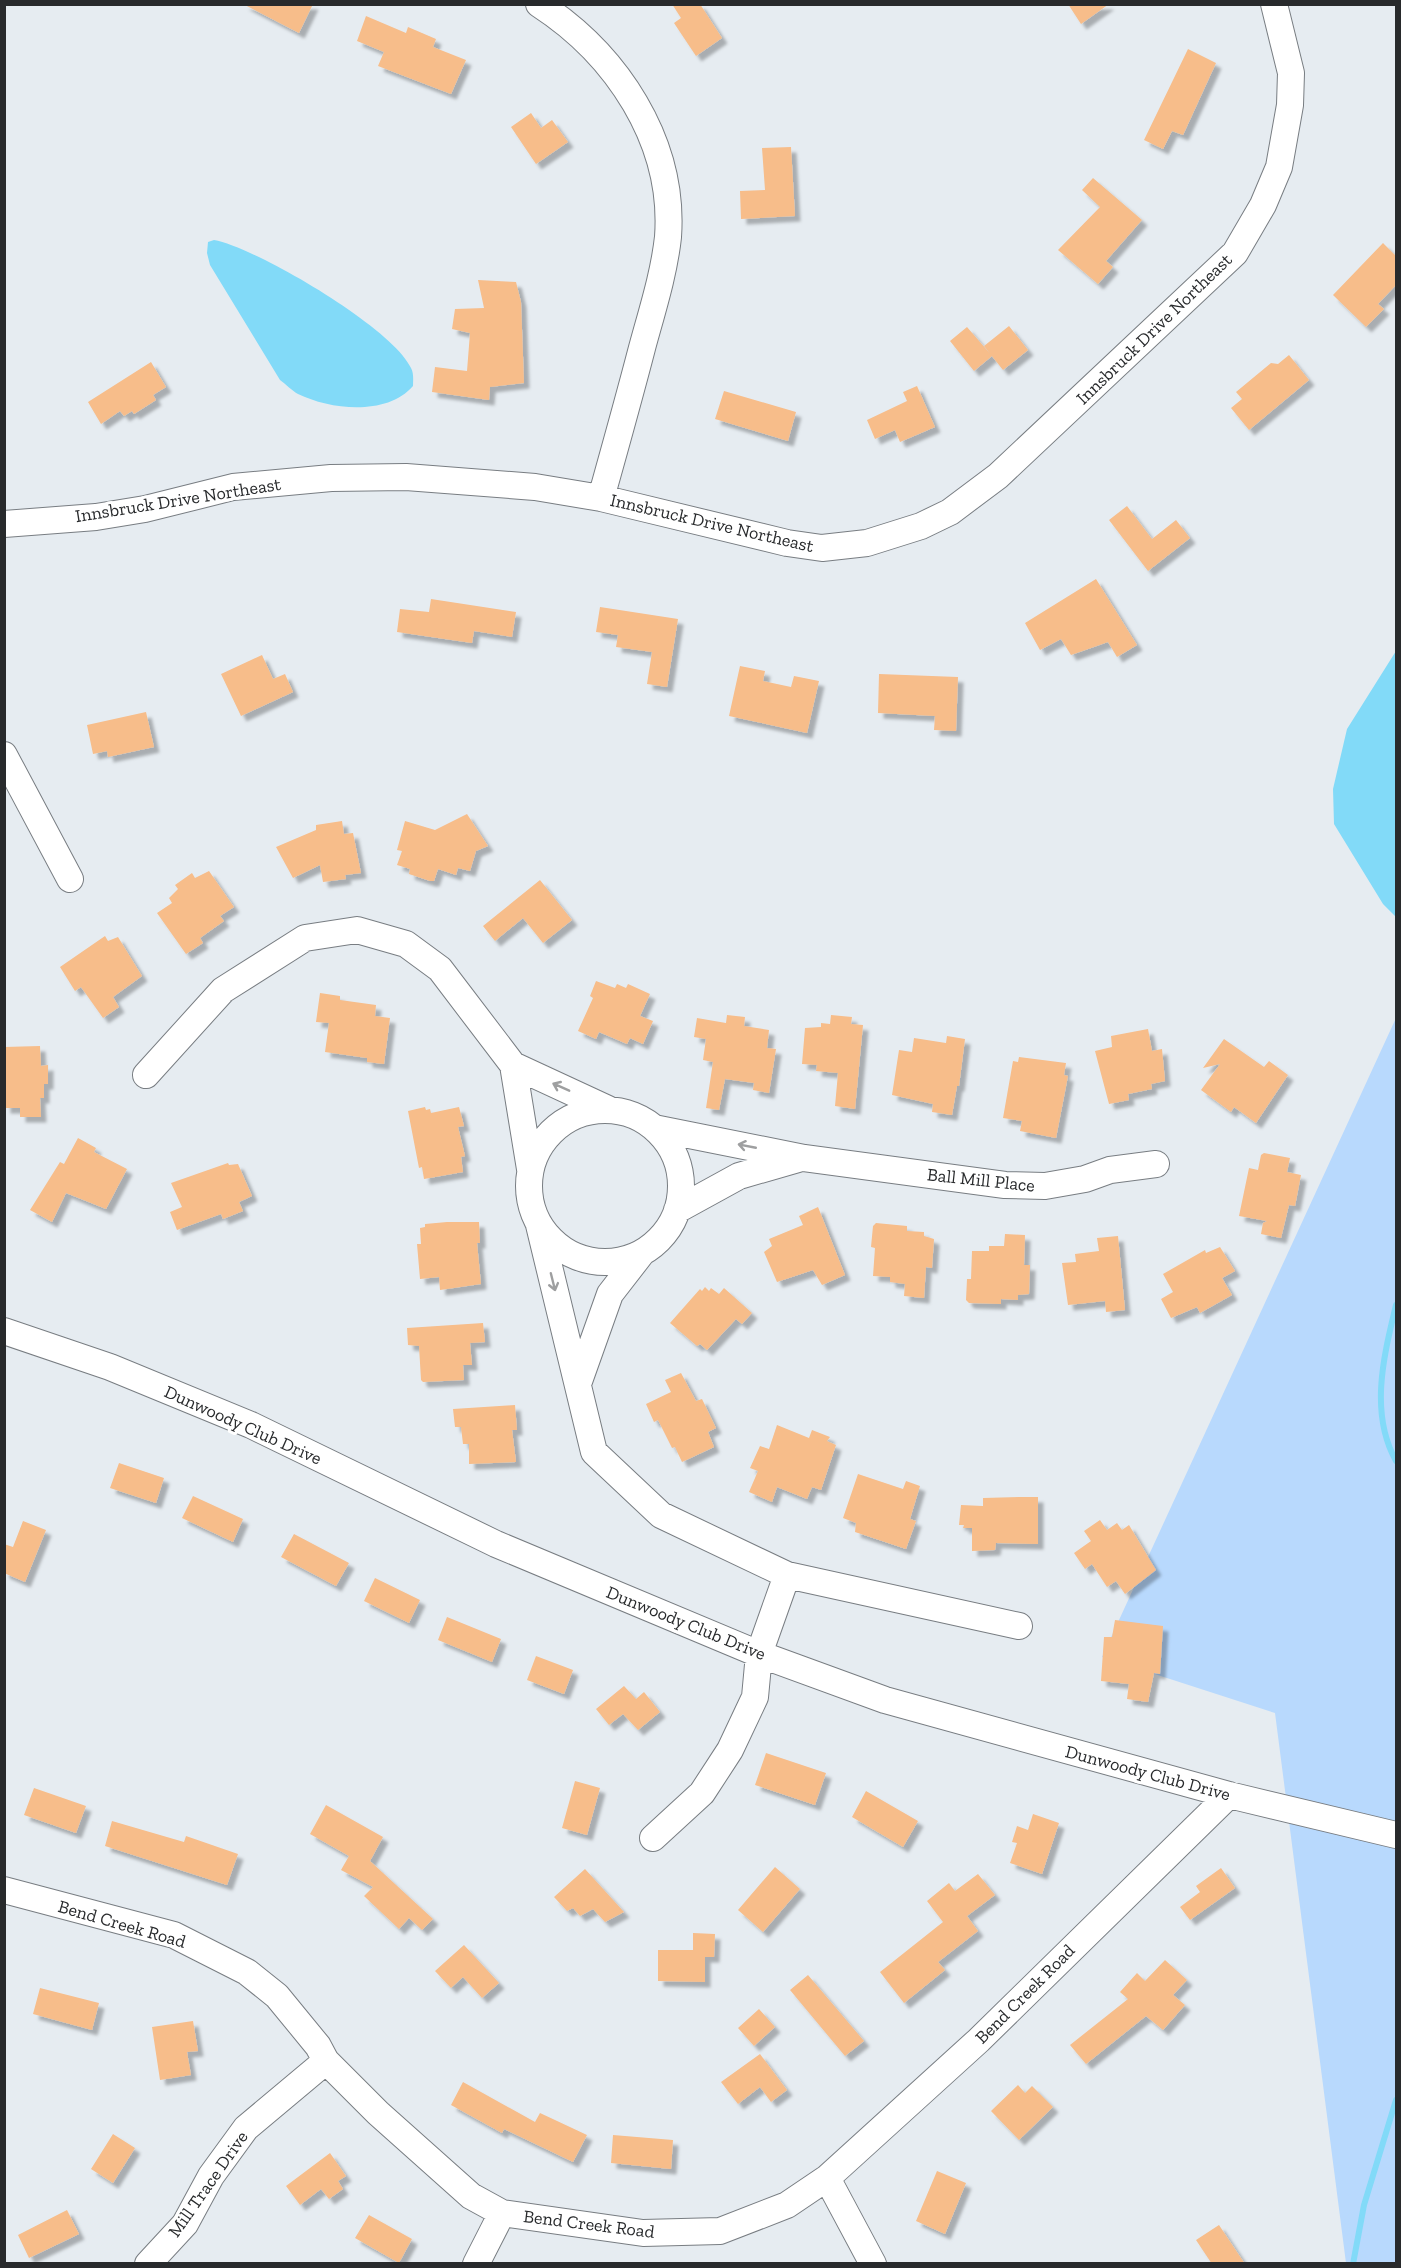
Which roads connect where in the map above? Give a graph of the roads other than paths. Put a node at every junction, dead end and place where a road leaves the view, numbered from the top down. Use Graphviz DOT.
graph roads {
  1 [pos="539,4"];
  2 [pos="1274,4"];
  3 [pos="601,498"];
  4 [pos="4,524"];
  5 [pos="4,755"];
  6 [pos="70,879"];
  7 [pos="513,1065"];
  8 [pos="146,1075"];
  9 [pos="608,1109"];
  10 [pos="654,1128"];
  11 [pos="804,1158"];
  12 [pos="1156,1164"];
  13 [pos="530,1168"];
  14 [pos="677,1210"];
  15 [pos="539,1225"];
  16 [pos="641,1254"];
  17 [pos="4,1331"];
  18 [pos="578,1384"];
  19 [pos="787,1575"];
  20 [pos="1019,1626"];
  21 [pos="759,1654"];
  22 [pos="1229,1795"];
  23 [pos="1396,1835"];
  24 [pos="653,1838"];
  25 [pos="4,1890"];
  26 [pos="326,2061"];
  27 [pos="827,2178"];
  28 [pos="502,2213"];
  29 [pos="148,2264"];
  30 [pos="476,2264"];
  31 [pos="873,2264"];
  1 -- 3 [label="street"];
  2 -- 3 [label="street, Innsbruck Drive Northeast"];
  3 -- 4 [label="street, Innsbruck Drive Northeast"];
  5 -- 6 [label="street"];
  7 -- 8 [label="street"];
  9 -- 7 [label="street, one-way"];
  7 -- 13 [label="street"];
  9 -- 10 [label="street"];
  9 -- 13 [label="street"];
  11 -- 10 [label="street, Ball Mill Place, one-way"];
  10 -- 14 [label="street"];
  11 -- 12 [label="street, Ball Mill Place"];
  11 -- 14 [label="street, Ball Mill Place"];
  13 -- 15 [label="street"];
  14 -- 16 [label="street"];
  15 -- 16 [label="street"];
  15 -- 18 [label="street, one-way"];
  16 -- 18 [label="street"];
  17 -- 21 [label="street, Dunwoody Club Drive"];
  18 -- 19 [label="street"];
  19 -- 20 [label="street"];
  19 -- 21 [label="street"];
  21 -- 22 [label="street, Dunwoody Club Drive"];
  21 -- 24 [label="street"];
  22 -- 23 [label="street, Dunwoody Club Drive"];
  22 -- 27 [label="street, Bend Creek Road"];
  25 -- 26 [label="street, Bend Creek Road"];
  26 -- 28 [label="street, Bend Creek Road"];
  26 -- 29 [label="street, Mill Trace Drive"];
  27 -- 28 [label="street, Bend Creek Road"];
  27 -- 31 [label="street"];
  28 -- 30 [label="street"];
}
